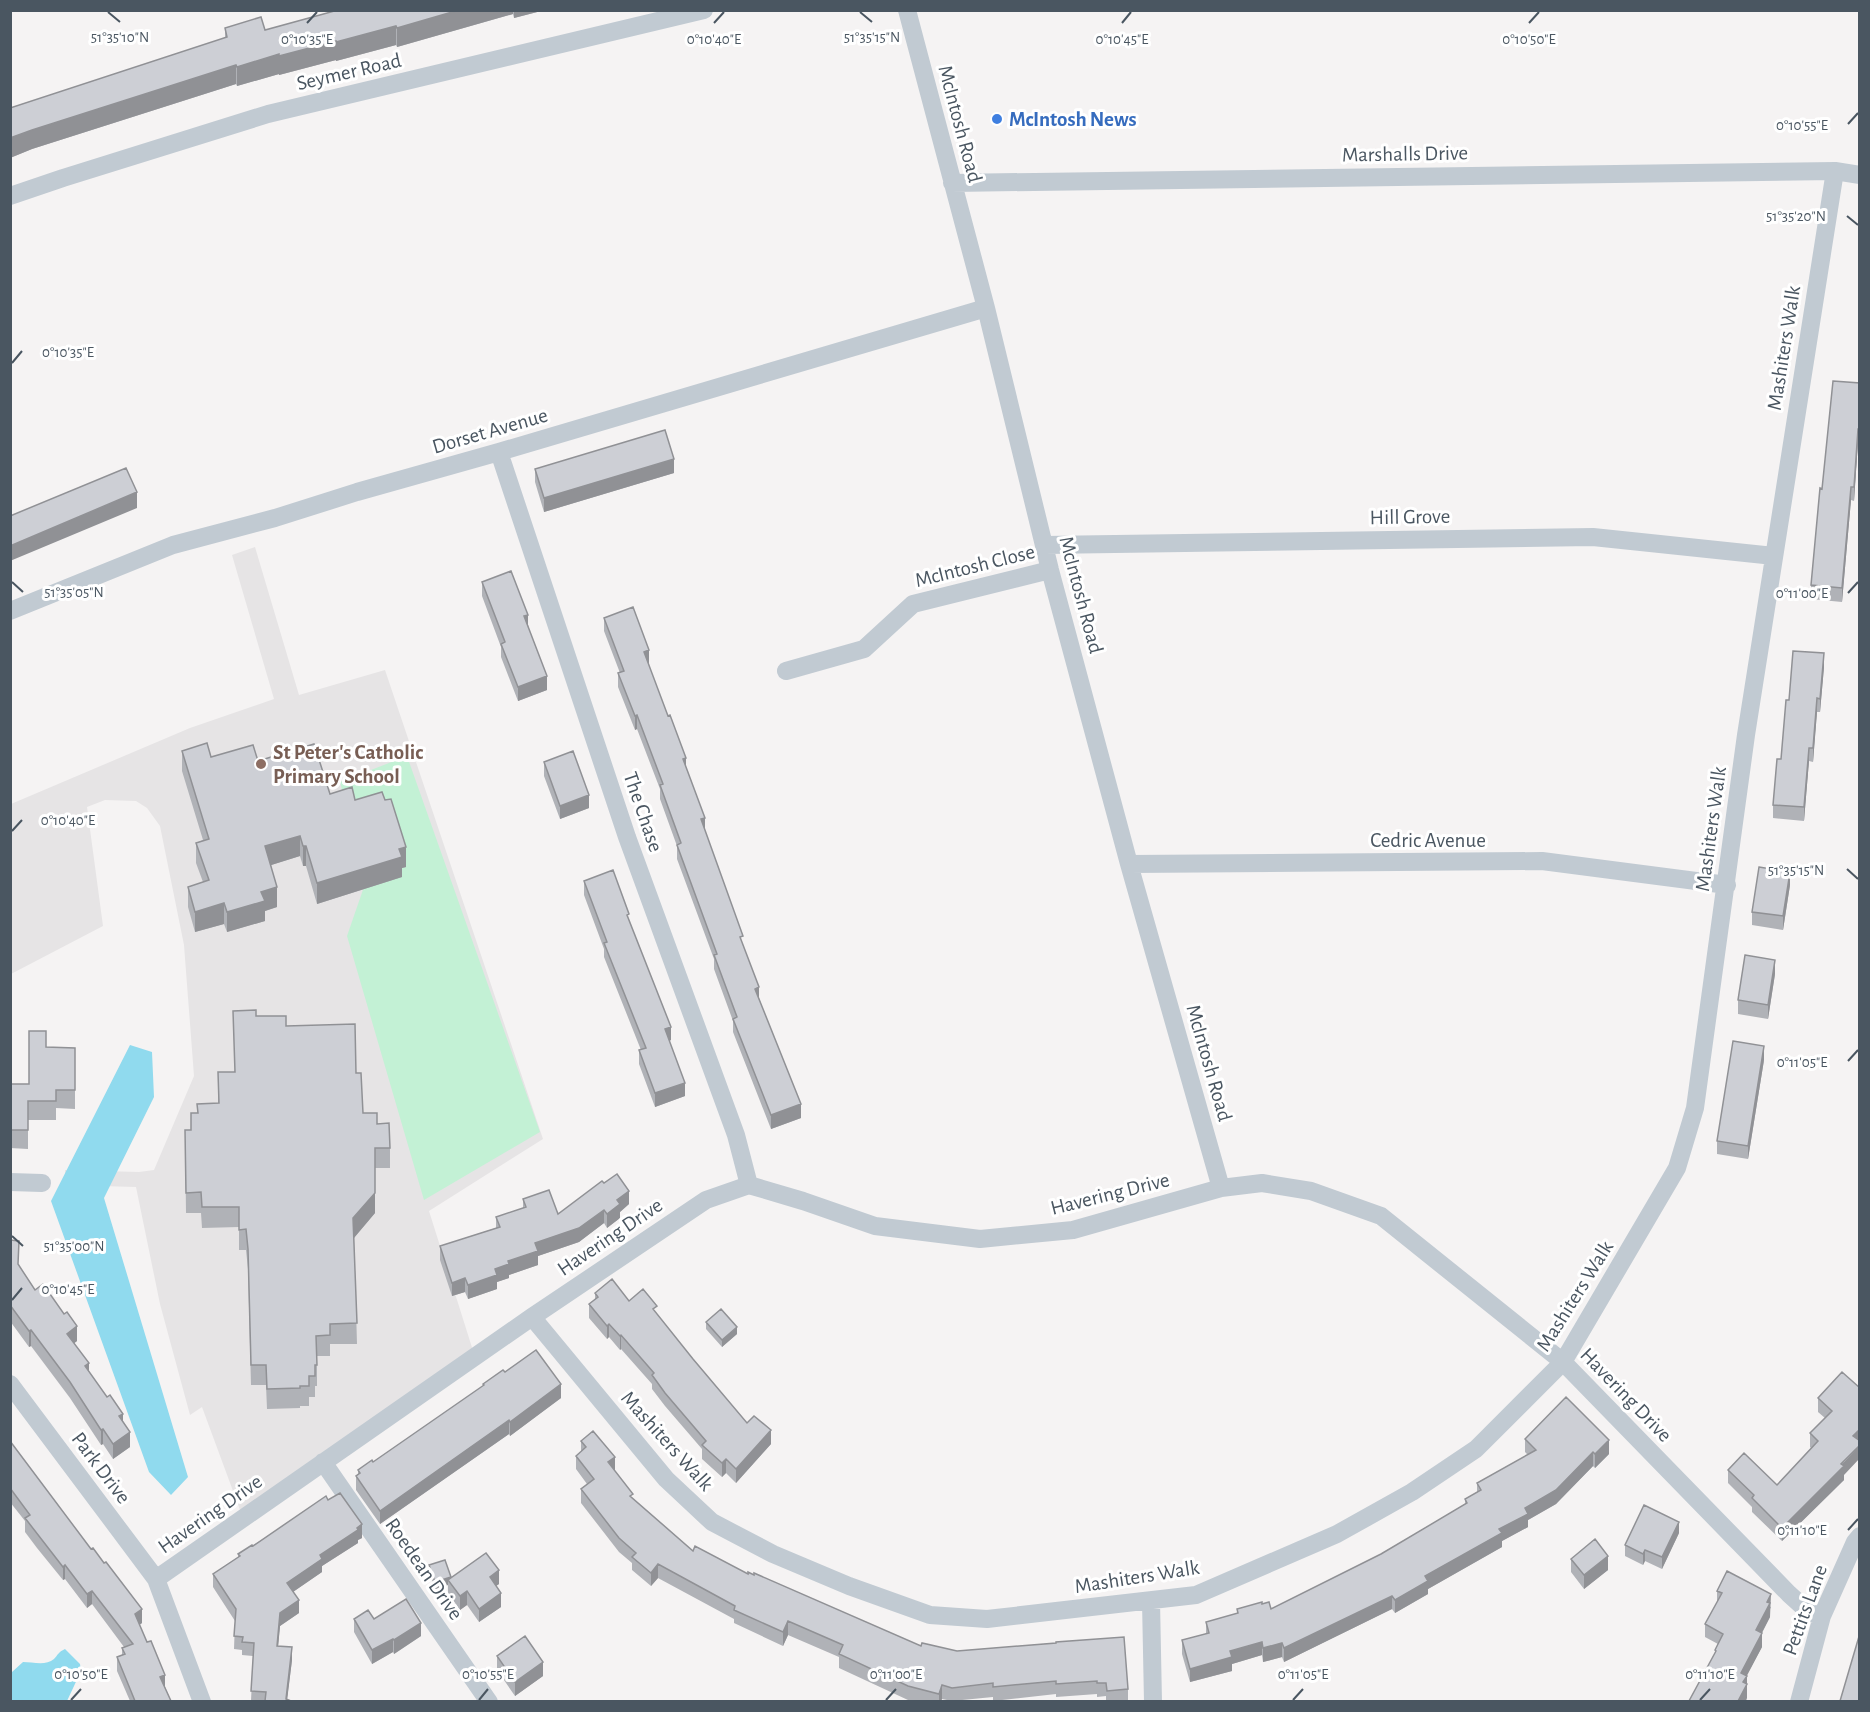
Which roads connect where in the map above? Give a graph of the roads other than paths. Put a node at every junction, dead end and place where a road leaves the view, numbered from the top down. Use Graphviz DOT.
graph roads {
  1 [pos="704,10"];
  2 [pos="907,10"];
  3 [pos="1835,171"];
  4 [pos="1860,175"];
  5 [pos="952,183"];
  6 [pos="10,196"];
  7 [pos="986,308"];
  8 [pos="499,452"];
  9 [pos="1044,545"];
  10 [pos="1774,556"];
  11 [pos="1050,570"];
  12 [pos="10,611"];
  13 [pos="786,671"];
  14 [pos="1129,864"];
  15 [pos="1726,885"];
  16 [pos="10,1182"];
  17 [pos="42,1183"];
  18 [pos="749,1185"];
  19 [pos="1221,1188"];
  20 [pos="532,1317"];
  21 [pos="1563,1362"];
  22 [pos="10,1384"];
  23 [pos="323,1462"];
  24 [pos="1860,1536"];
  25 [pos="156,1579"];
  26 [pos="1151,1601"];
  27 [pos="1822,1617"];
  28 [pos="201,1701"];
  29 [pos="489,1701"];
  30 [pos="1153,1701"];
  31 [pos="1799,1701"];
  1 -- 6 [label="street, Seymer Road"];
  2 -- 5 [label="street, McIntosh Road"];
  3 -- 4 [label="street, Marshalls Drive"];
  3 -- 5 [label="street, Marshalls Drive"];
  3 -- 10 [label="street, Mashiters Walk"];
  5 -- 7 [label="street, McIntosh Road"];
  7 -- 8 [label="street, Dorset Avenue"];
  7 -- 9 [label="street, McIntosh Road"];
  8 -- 12 [label="street, Dorset Avenue"];
  8 -- 18 [label="street, The Chase"];
  9 -- 10 [label="street, Hill Grove"];
  9 -- 11 [label="street, McIntosh Road"];
  10 -- 15 [label="street, Mashiters Walk"];
  11 -- 13 [label="street, McIntosh Close"];
  11 -- 14 [label="street, McIntosh Road"];
  14 -- 15 [label="street, Cedric Avenue"];
  14 -- 19 [label="street, McIntosh Road"];
  15 -- 21 [label="street, Mashiters Walk"];
  16 -- 17 [label="street"];
  18 -- 19 [label="street, Havering Drive"];
  18 -- 20 [label="street, Havering Drive"];
  19 -- 21 [label="street, Havering Drive"];
  20 -- 23 [label="street, Havering Drive"];
  20 -- 26 [label="street, Mashiters Walk"];
  21 -- 26 [label="street, Mashiters Walk"];
  21 -- 27 [label="street, Havering Drive"];
  22 -- 25 [label="street, Park Drive"];
  23 -- 25 [label="street, Havering Drive"];
  23 -- 29 [label="street, Roedean Drive"];
  24 -- 27 [label="street, Pettits Lane"];
  25 -- 28 [label="street, Park Drive"];
  26 -- 30 [label="street"];
  27 -- 31 [label="street, Pettits Lane"];
}
